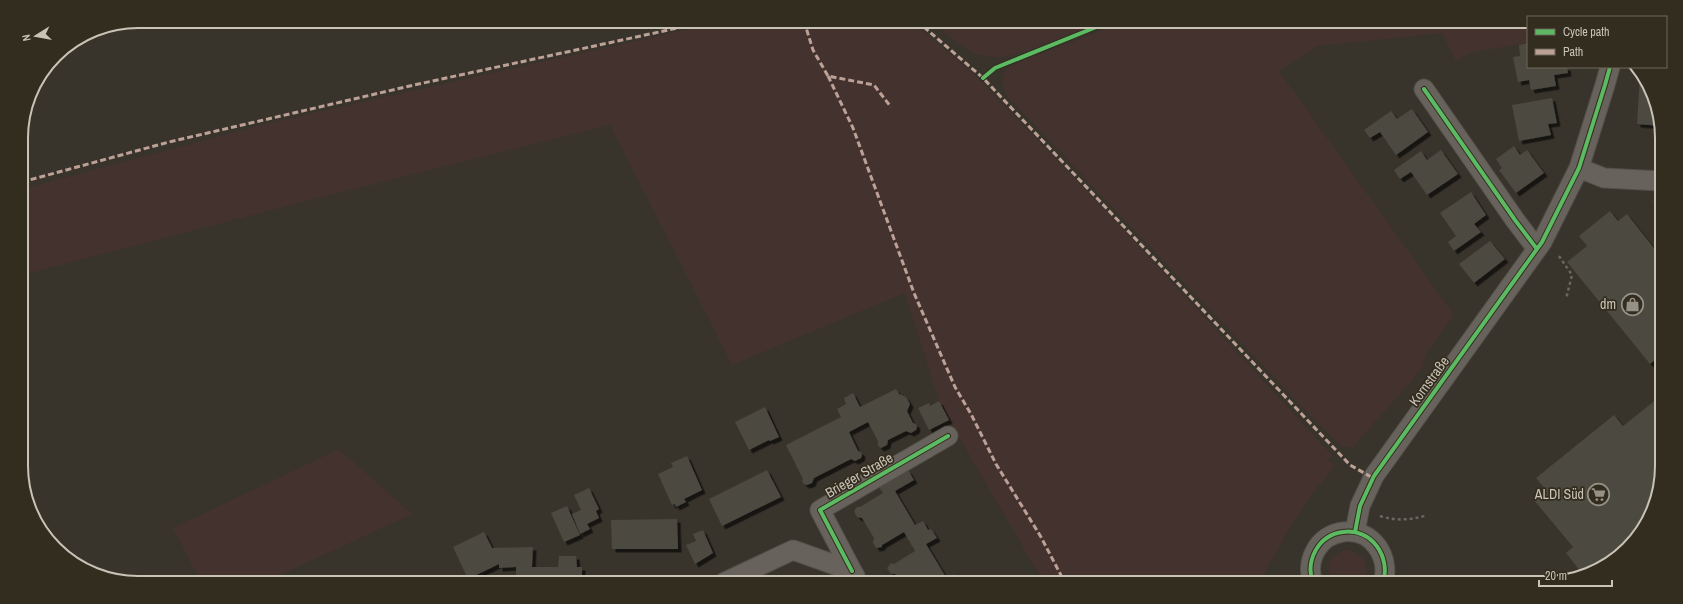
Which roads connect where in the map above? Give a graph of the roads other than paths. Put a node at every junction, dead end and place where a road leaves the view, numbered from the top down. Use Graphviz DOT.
graph roads {
  1 [pos="1610,68"];
  2 [pos="1424,89"];
  3 [pos="1579,168"];
  4 [pos="1655,181"];
  5 [pos="1537,250"];
  6 [pos="948,436"];
  7 [pos="1355,532"];
  8 [pos="738,576"];
  9 [pos="853,576"];
  10 [pos="854,576"];
  11 [pos="1310,576"];
  12 [pos="1385,576"];
  1 -- 3 [label="street, Kornstraße"];
  2 -- 5 [label="street"];
  3 -- 4 [label="street"];
  3 -- 5 [label="street, Kornstraße"];
  5 -- 7 [label="street, Kornstraße"];
  6 -- 10 [label="street, Brieger Straße"];
  7 -- 11 [label="street"];
  7 -- 12 [label="street"];
  8 -- 9 [label="street, Brieger Straße"];
}
